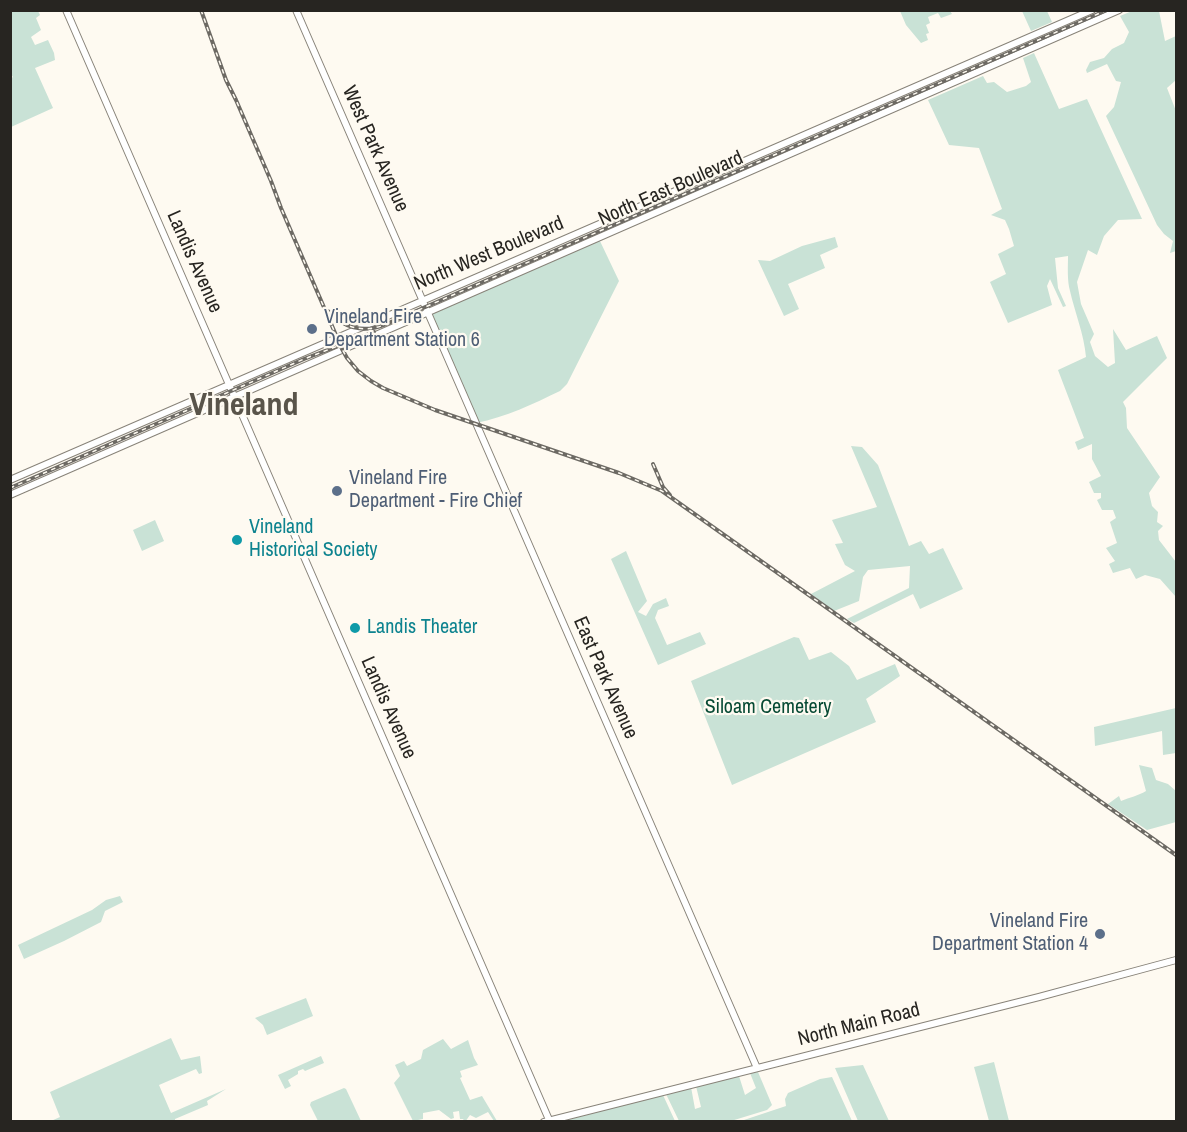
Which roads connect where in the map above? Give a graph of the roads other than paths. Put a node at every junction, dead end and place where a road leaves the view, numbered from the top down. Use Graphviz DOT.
graph roads {
  1 [pos="66,10"];
  2 [pos="296,10"];
  3 [pos="1092,10"];
  4 [pos="1119,10"];
  5 [pos="594,228"];
  6 [pos="599,239"];
  7 [pos="423,301"];
  8 [pos="428,313"];
  9 [pos="230,385"];
  10 [pos="235,397"];
  11 [pos="10,480"];
  12 [pos="10,495"];
  13 [pos="1176,960"];
  14 [pos="757,1068"];
  15 [pos="548,1121"];
  1 -- 9 [label="main road, Landis Avenue"];
  2 -- 7 [label="main road, West Park Avenue"];
  3 -- 5 [label="main road, North West Boulevard"];
  4 -- 6 [label="main road, North East Boulevard"];
  5 -- 6 [label="main road"];
  5 -- 7 [label="main road, North West Boulevard"];
  6 -- 8 [label="main road, North East Boulevard"];
  7 -- 8 [label="main road, East Park Avenue"];
  7 -- 9 [label="main road, North West Boulevard"];
  8 -- 10 [label="main road, North East Boulevard"];
  8 -- 14 [label="main road, East Park Avenue"];
  9 -- 10 [label="main road, Landis Avenue"];
  9 -- 11 [label="main road, North West Boulevard"];
  10 -- 12 [label="main road, North East Boulevard"];
  10 -- 15 [label="main road, Landis Avenue"];
  13 -- 14 [label="main road, North Main Road"];
  14 -- 15 [label="main road, North Main Road"];
}
